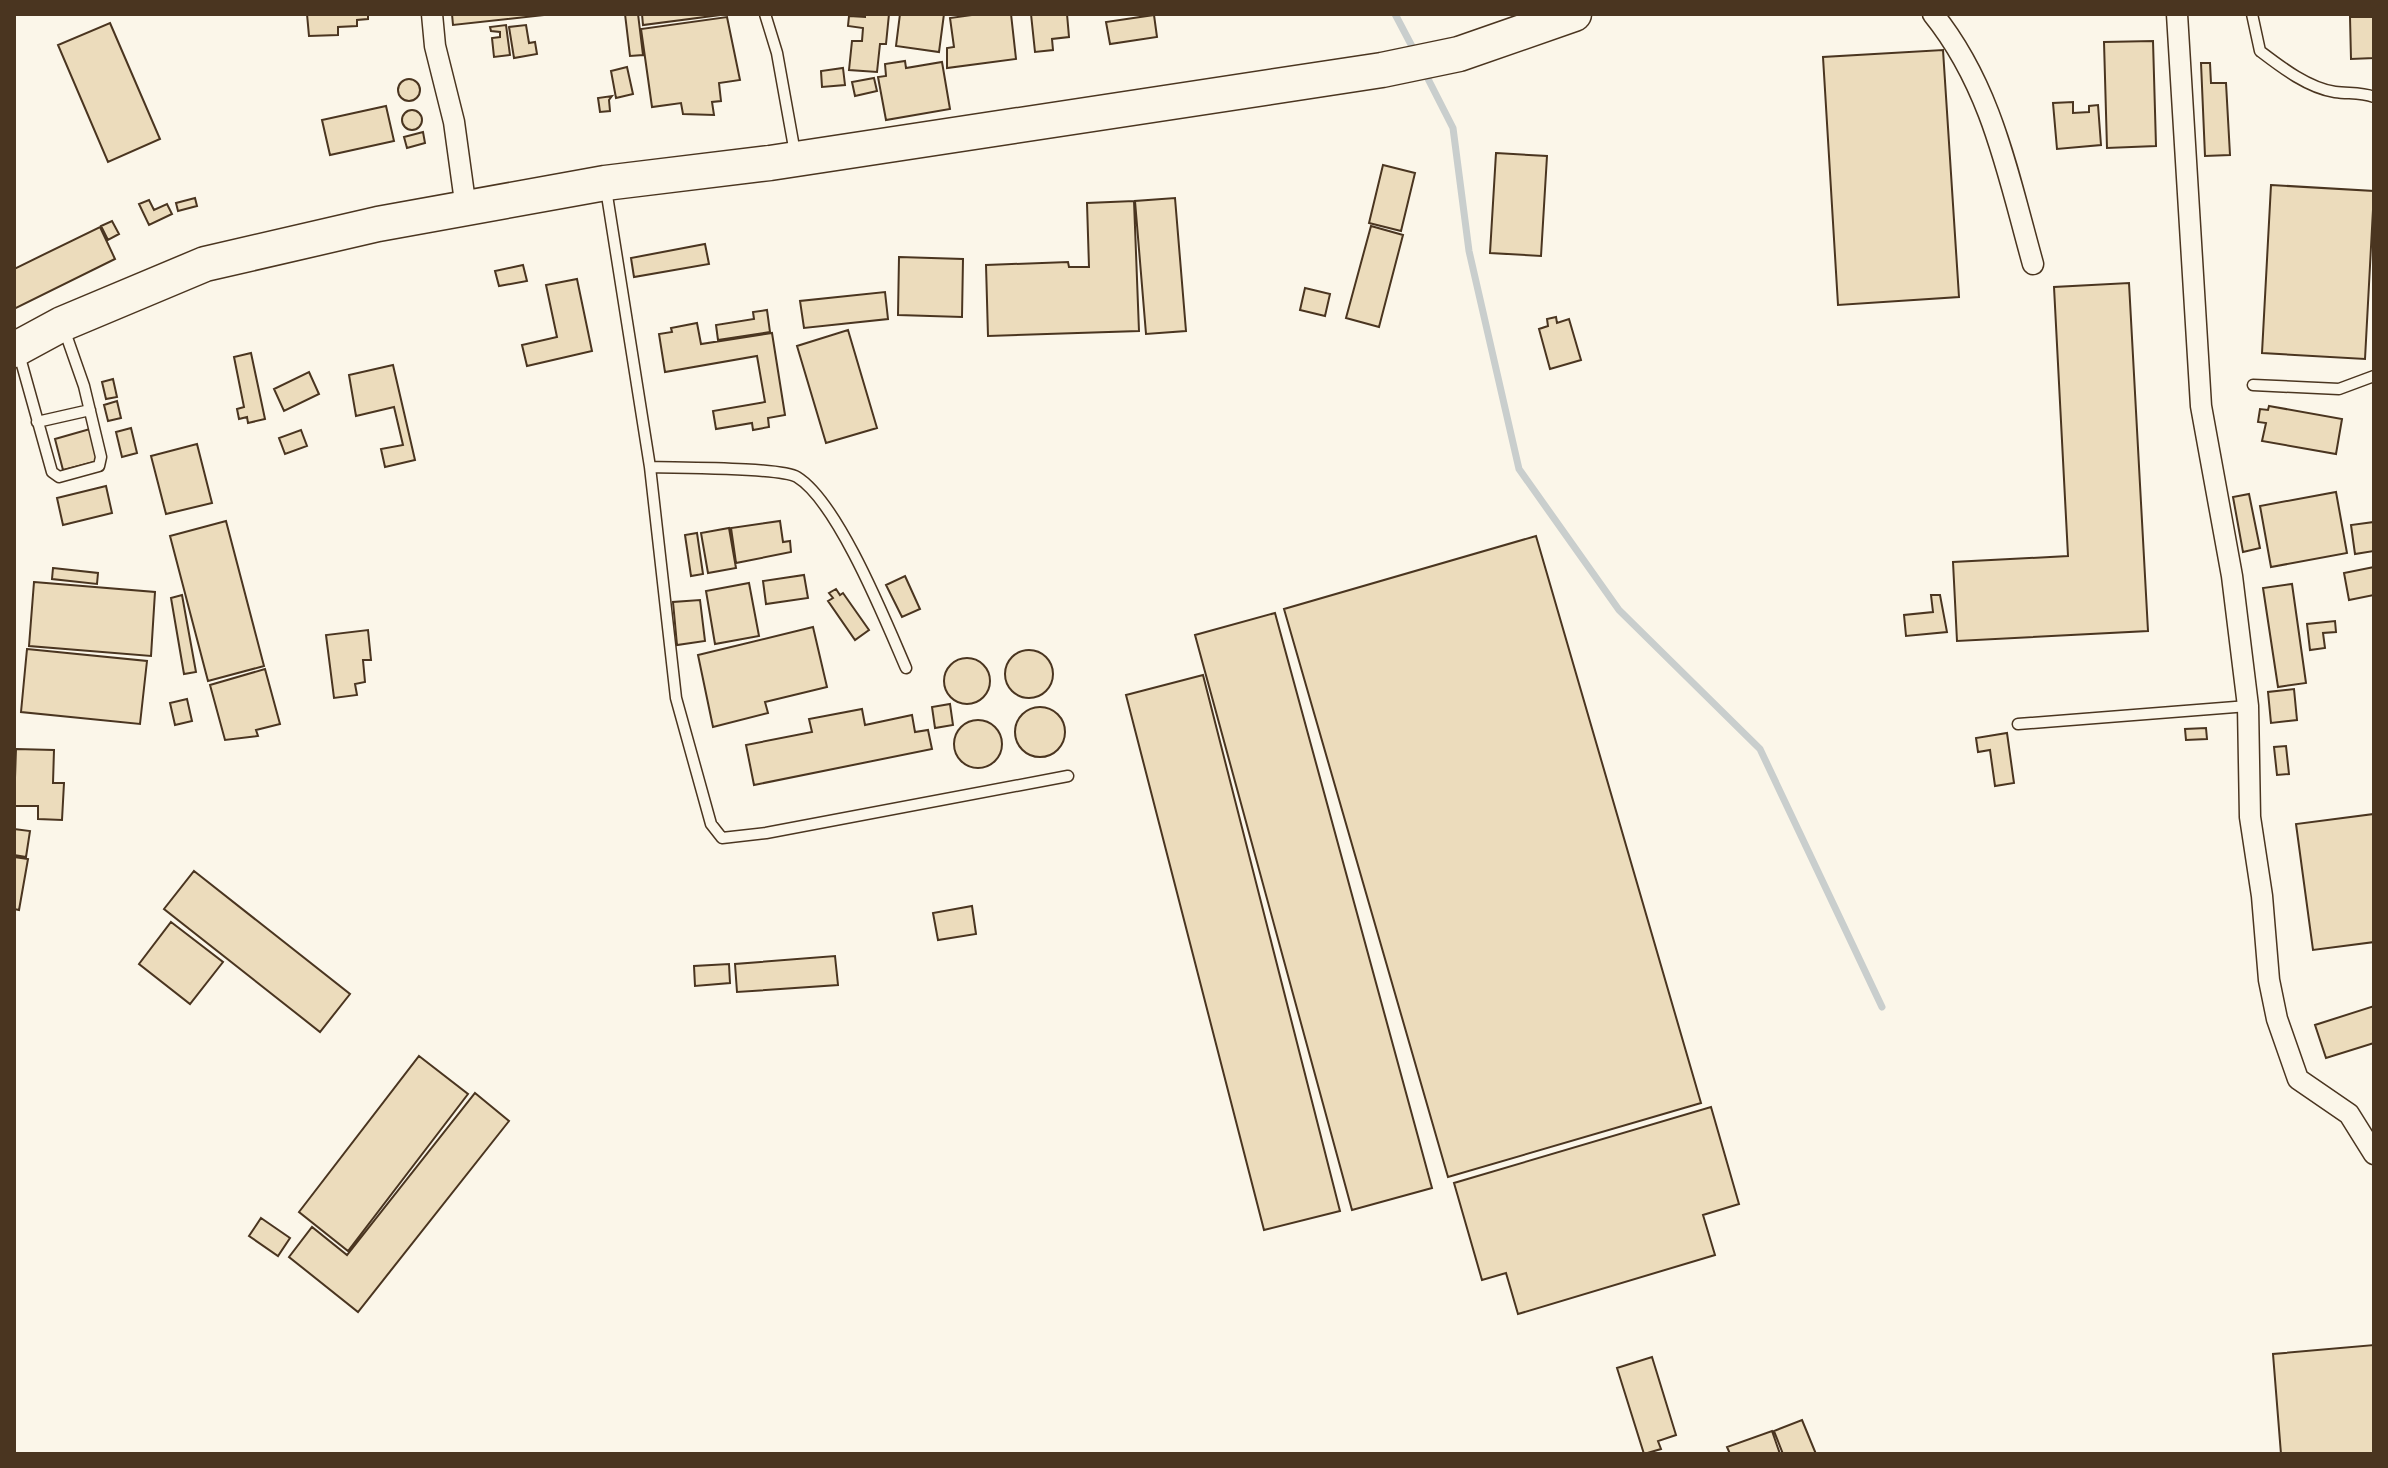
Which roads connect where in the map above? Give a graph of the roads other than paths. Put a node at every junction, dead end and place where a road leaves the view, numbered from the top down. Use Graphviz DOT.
graph roads {
  1 [pos="432,14"];
  2 [pos="765,14"];
  3 [pos="1574,14"];
  4 [pos="1933,14"];
  5 [pos="2177,14"];
  6 [pos="2252,14"];
  7 [pos="2374,97"];
  8 [pos="796,158"];
  9 [pos="605,183"];
  10 [pos="466,209"];
  11 [pos="2033,264"];
  12 [pos="62,324"];
  13 [pos="16,349"];
  14 [pos="2374,376"];
  15 [pos="2253,385"];
  16 [pos="90,410"];
  17 [pos="37,422"];
  18 [pos="650,467"];
  19 [pos="906,668"];
  20 [pos="2248,706"];
  21 [pos="2018,724"];
  22 [pos="1068,776"];
  23 [pos="2374,1154"];
  1 -- 10 [label="street"];
  2 -- 8 [label="lane"];
  3 -- 8 [label="highway"];
  4 -- 11 [label="street"];
  5 -- 20 [label="street"];
  6 -- 7 [label="lane"];
  8 -- 9 [label="highway"];
  9 -- 10 [label="highway"];
  9 -- 18 [label="lane"];
  10 -- 12 [label="highway"];
  12 -- 13 [label="highway"];
  12 -- 16 [label="lane"];
  13 -- 17 [label="lane"];
  14 -- 15 [label="lane"];
  16 -- 17 [label="lane"];
  16 -- 17 [label="lane"];
  18 -- 19 [label="lane"];
  18 -- 22 [label="lane"];
  20 -- 21 [label="lane"];
  20 -- 23 [label="street"];
}
